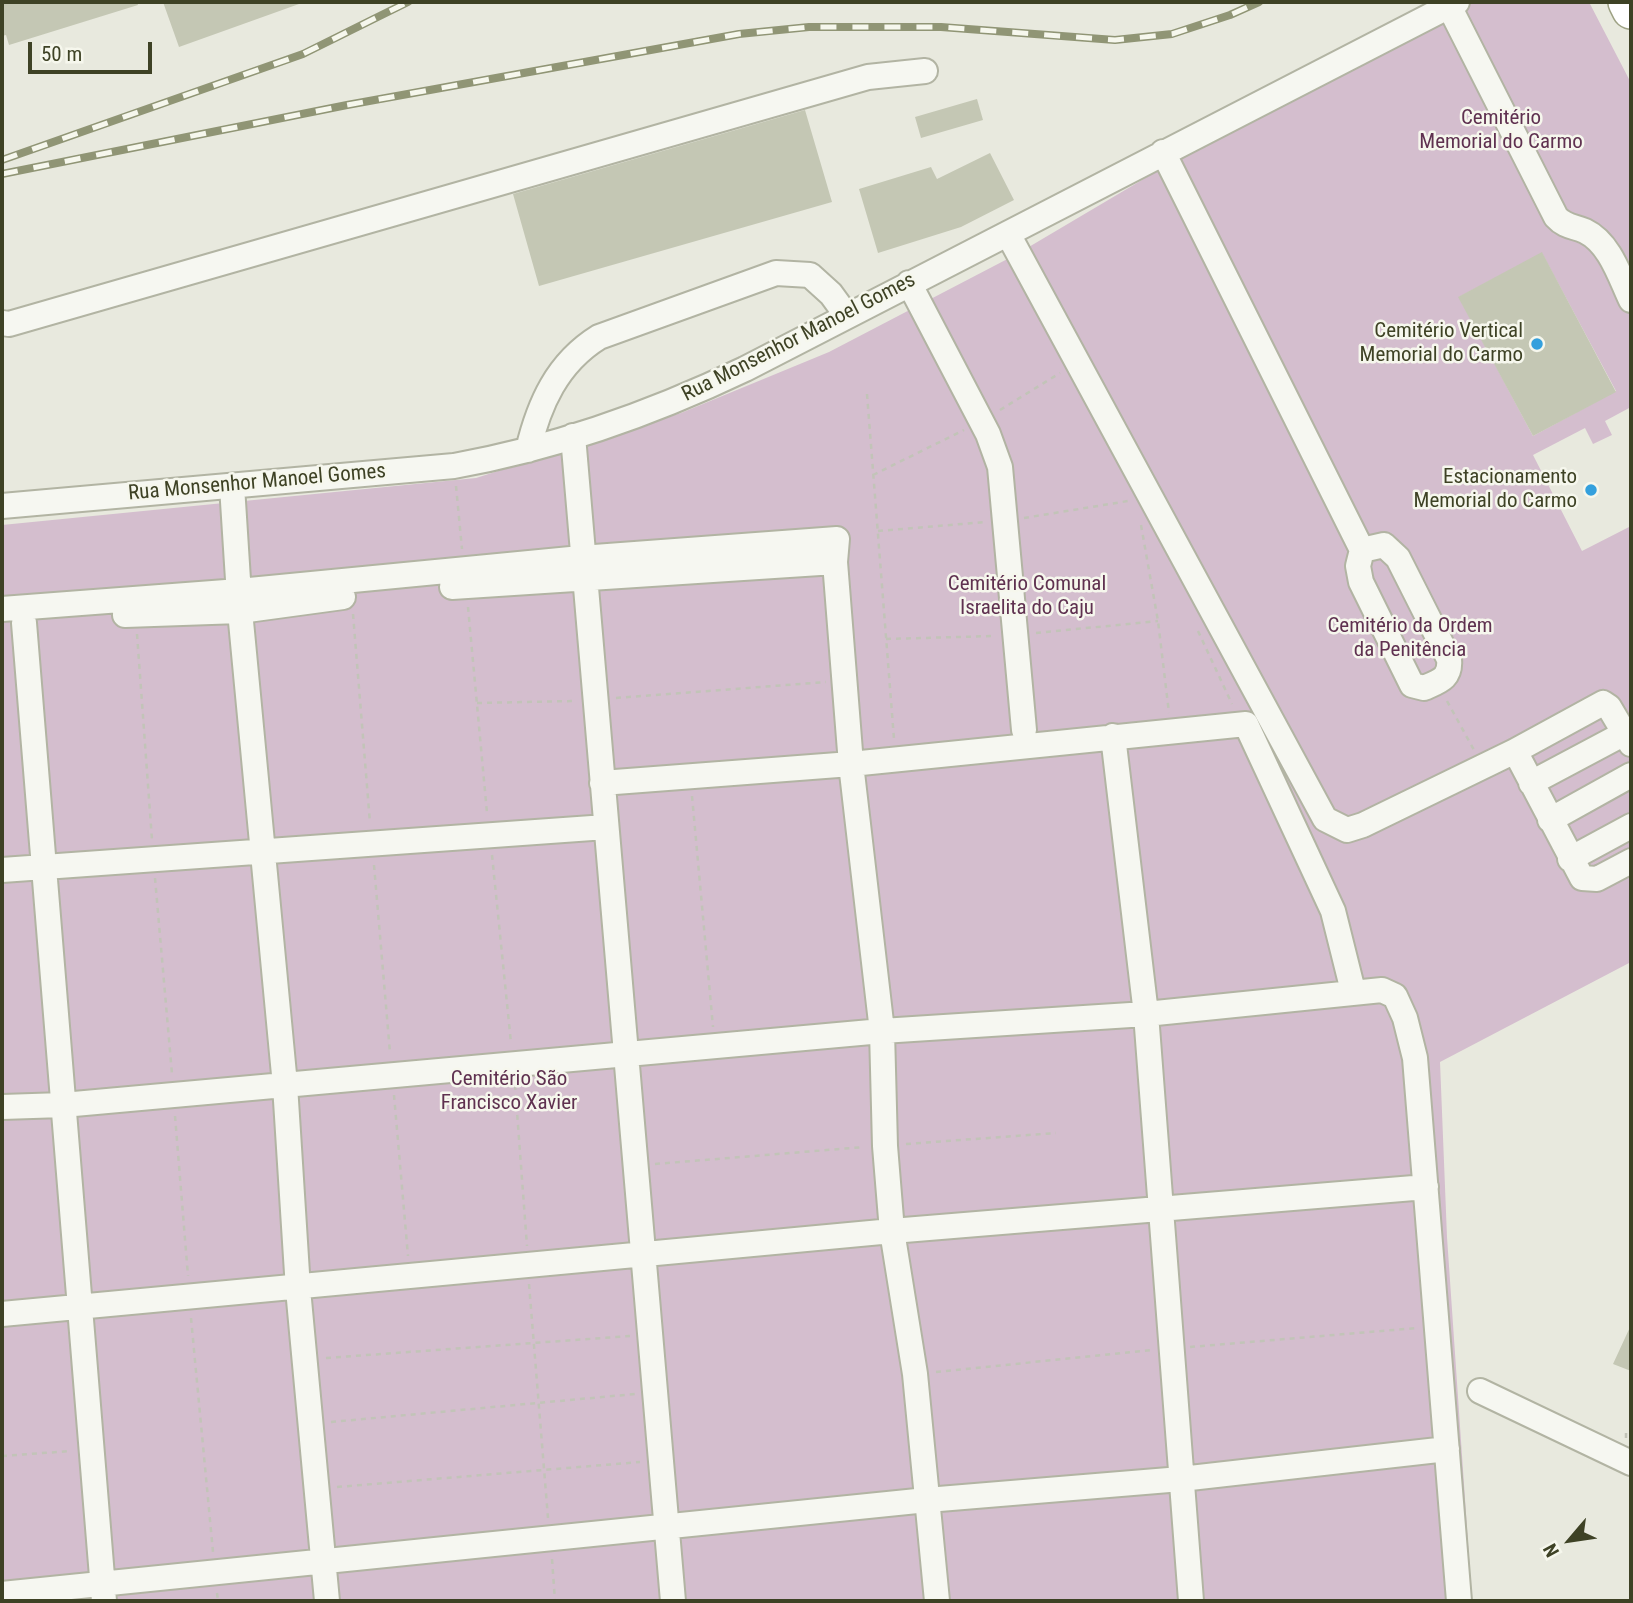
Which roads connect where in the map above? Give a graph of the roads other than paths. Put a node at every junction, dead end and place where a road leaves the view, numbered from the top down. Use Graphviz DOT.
graph roads {
  1 [pos="1627,2"];
  2 [pos="1453,4"];
  3 [pos="1631,10"];
  4 [pos="925,71"];
  5 [pos="1163,152"];
  6 [pos="1008,234"];
  7 [pos="909,283"];
  8 [pos="1631,300"];
  9 [pos="847,316"];
  10 [pos="2,323"];
  11 [pos="573,436"];
  12 [pos="528,450"];
  13 [pos="232,486"];
  14 [pos="2,506"];
  15 [pos="1362,550"];
  16 [pos="581,567"];
  17 [pos="465,578"];
  18 [pos="239,601"];
  19 [pos="2,609"];
  20 [pos="13,624"];
  21 [pos="1024,730"];
  22 [pos="1114,736"];
  23 [pos="1628,738"];
  24 [pos="1515,751"];
  25 [pos="851,764"];
  26 [pos="1631,775"];
  27 [pos="602,783"];
  28 [pos="1531,783"];
  29 [pos="1550,820"];
  30 [pos="1631,826"];
  31 [pos="606,827"];
  32 [pos="263,852"];
  33 [pos="1570,859"];
  34 [pos="1631,861"];
  35 [pos="44,866"];
  36 [pos="2,870"];
  37 [pos="1353,991"];
  38 [pos="1146,1014"];
  39 [pos="882,1031"];
  40 [pos="627,1053"];
  41 [pos="285,1085"];
  42 [pos="62,1105"];
  43 [pos="2,1107"];
  44 [pos="1426,1187"];
  45 [pos="1159,1211"];
  46 [pos="892,1231"];
  47 [pos="645,1255"];
  48 [pos="298,1289"];
  49 [pos="80,1306"];
  50 [pos="2,1314"];
  51 [pos="1480,1391"];
  52 [pos="1447,1449"];
  53 [pos="1631,1463"];
  54 [pos="1181,1479"];
  55 [pos="927,1500"];
  56 [pos="667,1526"];
  57 [pos="323,1561"];
  58 [pos="103,1592"];
  59 [pos="2,1594"];
  60 [pos="327,1601"];
  61 [pos="673,1601"];
  62 [pos="936,1601"];
  63 [pos="1191,1601"];
  64 [pos="1460,1601"];
  1 -- 3 [label="highway"];
  2 -- 5 [label="street, Rua Monsenhor Manoel Gomes"];
  2 -- 8 [label="street"];
  4 -- 10 [label="street"];
  5 -- 6 [label="street, Rua Monsenhor Manoel Gomes"];
  5 -- 15 [label="street"];
  6 -- 7 [label="street, Rua Monsenhor Manoel Gomes"];
  6 -- 24 [label="street"];
  7 -- 9 [label="street, Rua Monsenhor Manoel Gomes"];
  7 -- 21 [label="street"];
  9 -- 11 [label="street, Rua Monsenhor Manoel Gomes"];
  9 -- 12 [label="street"];
  11 -- 12 [label="street, Rua Monsenhor Manoel Gomes"];
  11 -- 16 [label="street"];
  12 -- 13 [label="street, Rua Monsenhor Manoel Gomes"];
  13 -- 14 [label="street, Rua Monsenhor Manoel Gomes"];
  13 -- 18 [label="street"];
  15 -- 15 [label="street"];
  16 -- 17 [label="street"];
  16 -- 25 [label="street"];
  16 -- 27 [label="street"];
  17 -- 18 [label="street"];
  17 -- 18 [label="street"];
  18 -- 19 [label="street"];
  18 -- 20 [label="street"];
  18 -- 32 [label="street"];
  20 -- 35 [label="street"];
  22 -- 25 [label="street"];
  22 -- 37 [label="street"];
  22 -- 38 [label="street"];
  23 -- 24 [label="street"];
  23 -- 28 [label="street"];
  24 -- 28 [label="street"];
  25 -- 27 [label="street"];
  25 -- 39 [label="street"];
  26 -- 29 [label="street"];
  27 -- 31 [label="street"];
  28 -- 29 [label="street"];
  29 -- 33 [label="street"];
  30 -- 33 [label="street"];
  31 -- 32 [label="street"];
  31 -- 40 [label="street"];
  32 -- 35 [label="street"];
  32 -- 41 [label="street"];
  33 -- 34 [label="street"];
  35 -- 36 [label="street"];
  35 -- 42 [label="street"];
  37 -- 38 [label="street"];
  37 -- 44 [label="street"];
  38 -- 39 [label="street"];
  38 -- 45 [label="street"];
  39 -- 40 [label="street"];
  39 -- 46 [label="street"];
  40 -- 41 [label="street"];
  40 -- 47 [label="street"];
  41 -- 42 [label="street"];
  41 -- 48 [label="street"];
  42 -- 43 [label="street"];
  42 -- 49 [label="street"];
  44 -- 45 [label="street"];
  44 -- 52 [label="street"];
  45 -- 46 [label="street"];
  45 -- 54 [label="street"];
  46 -- 47 [label="street"];
  46 -- 55 [label="street"];
  47 -- 48 [label="street"];
  47 -- 56 [label="street"];
  48 -- 49 [label="street"];
  48 -- 57 [label="street"];
  49 -- 50 [label="street"];
  49 -- 58 [label="street"];
  51 -- 53 [label="street"];
  52 -- 54 [label="street"];
  52 -- 64 [label="street"];
  54 -- 55 [label="street"];
  54 -- 63 [label="street"];
  55 -- 56 [label="street"];
  55 -- 62 [label="street"];
  56 -- 57 [label="street"];
  56 -- 61 [label="street"];
  57 -- 58 [label="street"];
  57 -- 60 [label="street"];
  58 -- 59 [label="street"];
}
